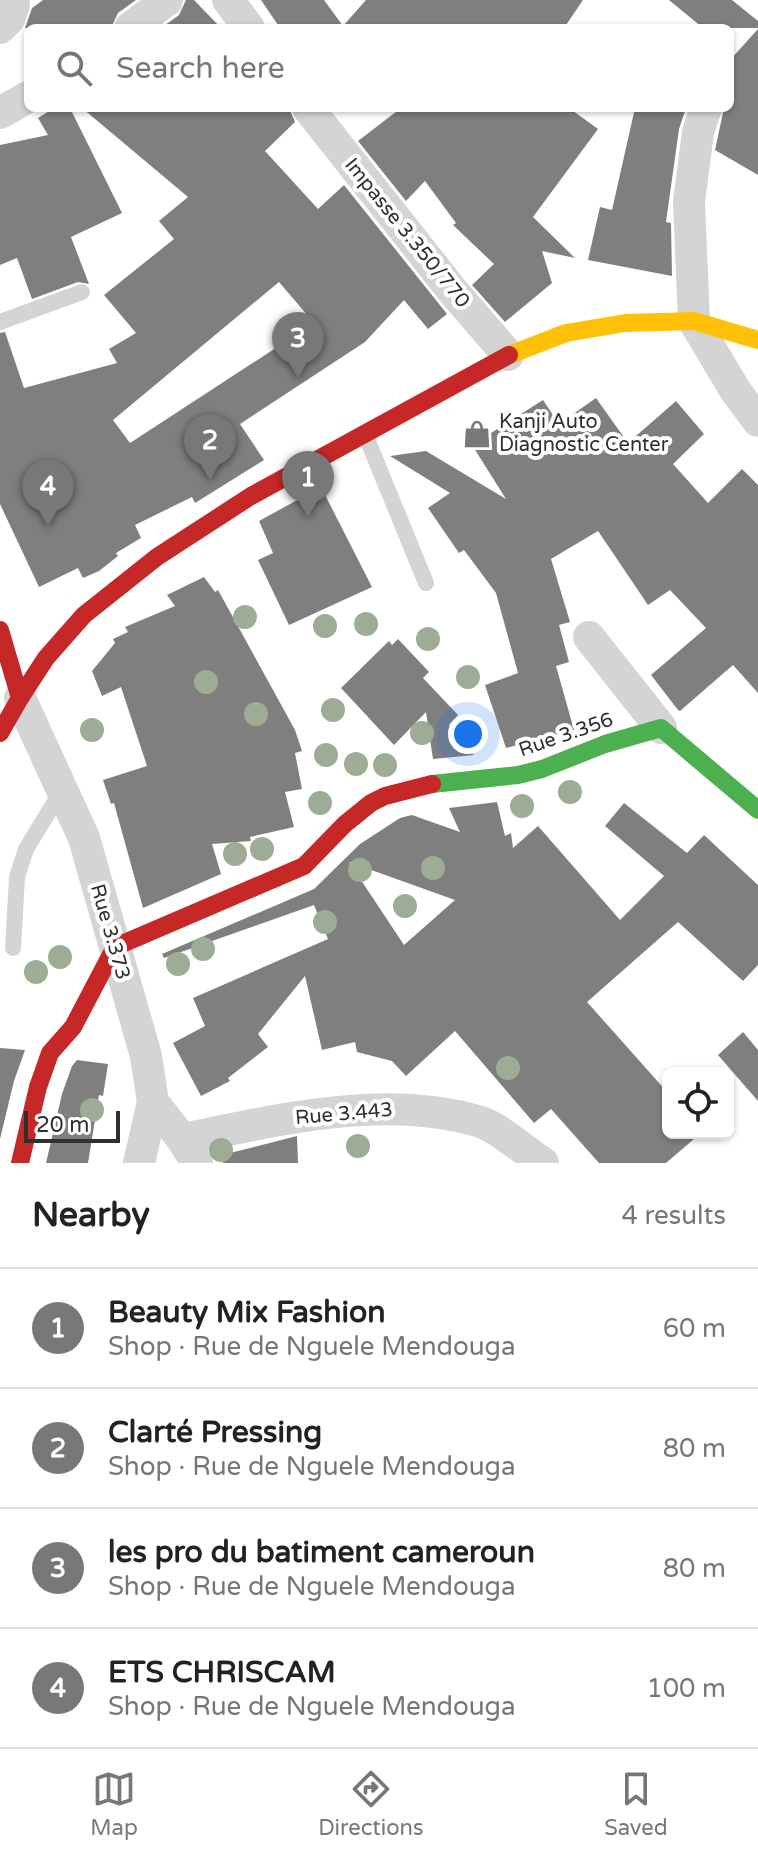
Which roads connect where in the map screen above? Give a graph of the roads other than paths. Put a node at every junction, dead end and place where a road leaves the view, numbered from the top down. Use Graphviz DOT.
graph roads {
  1 [pos="167,0"];
  2 [pos="228,0"];
  3 [pos="135,24"];
  4 [pos="246,24"];
  5 [pos="24,99"];
  6 [pos="311,112"];
  7 [pos="705,112"];
  8 [pos="0,113"];
  9 [pos="82,292"];
  10 [pos="694,321"];
  11 [pos="0,322"];
  12 [pos="758,340"];
  13 [pos="508,355"];
  14 [pos="758,421"];
  15 [pos="365,432"];
  16 [pos="426,583"];
  17 [pos="0,630"];
  18 [pos="589,637"];
  19 [pos="20,698"];
  20 [pos="661,728"];
  21 [pos="0,733"];
  22 [pos="63,789"];
  23 [pos="758,810"];
  24 [pos="115,947"];
  25 [pos="13,948"];
  26 [pos="153,1102"];
  27 [pos="190,1151"];
  28 [pos="20,1163"];
  29 [pos="139,1163"];
  30 [pos="543,1163"];
  1 -- 3 [label="street"];
  2 -- 4 [label="street"];
  5 -- 8 [label="street"];
  6 -- 13 [label="street, Impasse 3.350/770"];
  7 -- 10 [label="street"];
  9 -- 11 [label="lane"];
  10 -- 12 [label="street"];
  10 -- 13 [label="street"];
  10 -- 14 [label="street"];
  13 -- 15 [label="street"];
  15 -- 16 [label="lane"];
  15 -- 19 [label="street"];
  17 -- 19 [label="street"];
  18 -- 20 [label="street"];
  19 -- 21 [label="street"];
  19 -- 22 [label="street, Rue 3.373"];
  20 -- 23 [label="street"];
  20 -- 24 [label="street, Rue 3.356"];
  22 -- 24 [label="street, Rue 3.373"];
  22 -- 25 [label="lane"];
  24 -- 26 [label="street, Rue 3.373"];
  24 -- 28 [label="street"];
  26 -- 27 [label="street, Rue 3.373"];
  26 -- 29 [label="street"];
  27 -- 30 [label="street, Rue 3.443"];
}
